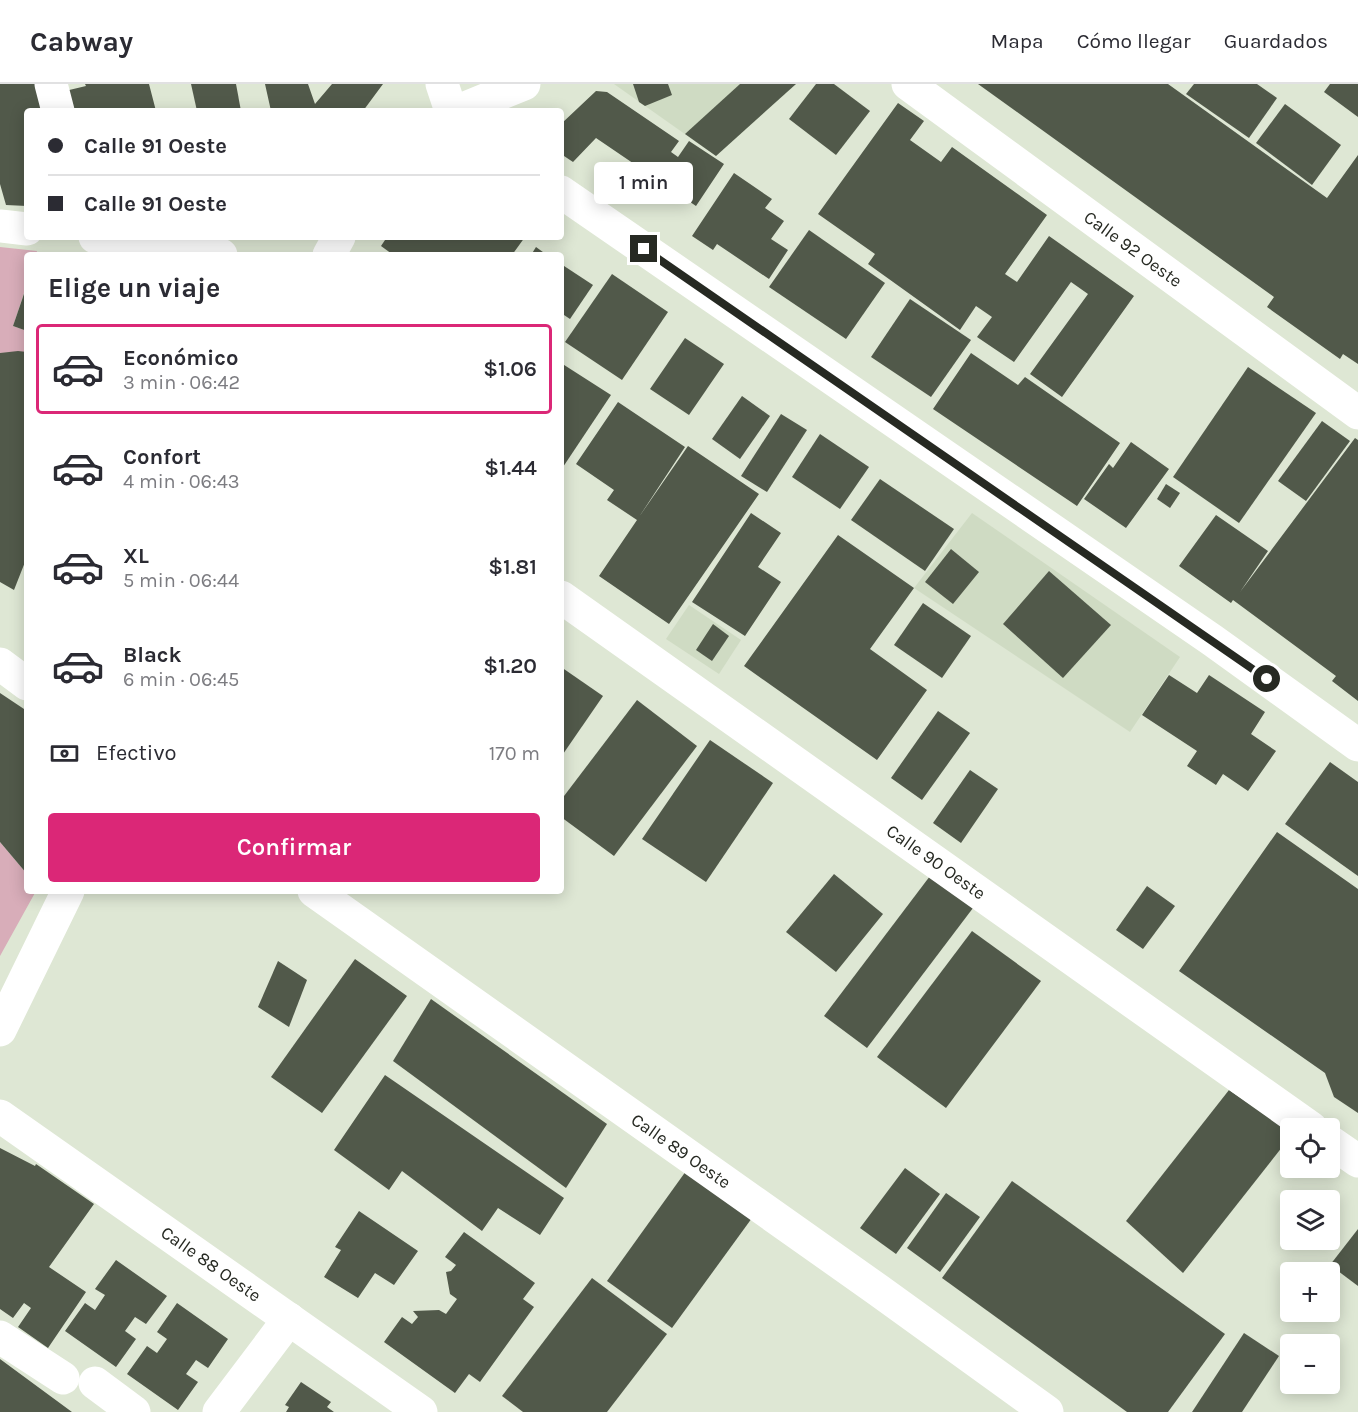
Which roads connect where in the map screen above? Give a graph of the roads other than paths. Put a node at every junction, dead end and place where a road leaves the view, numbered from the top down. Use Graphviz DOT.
graph roads {
  1 [pos="51,84"];
  2 [pos="442,84"];
  3 [pos="524,84"];
  4 [pos="908,84"];
  5 [pos="57,108"];
  6 [pos="450,108"];
  7 [pos="465,108"];
  8 [pos="564,194"];
  9 [pos="0,226"];
  10 [pos="24,229"];
  11 [pos="116,240"];
  12 [pos="200,252"];
  13 [pos="1358,414"];
  14 [pos="564,599"];
  15 [pos="0,664"];
  16 [pos="24,682"];
  17 [pos="1358,745"];
  18 [pos="66,894"];
  19 [pos="318,894"];
  20 [pos="3,1013"];
  21 [pos="0,1116"];
  22 [pos="1297,1118"];
  23 [pos="1340,1149"];
  24 [pos="1358,1161"];
  25 [pos="289,1318"];
  26 [pos="0,1337"];
  27 [pos="63,1378"];
  28 [pos="95,1383"];
  29 [pos="134,1412"];
  30 [pos="219,1412"];
  31 [pos="421,1412"];
  32 [pos="1047,1412"];
  1 -- 5 [label="street"];
  2 -- 6 [label="street"];
  3 -- 7 [label="street"];
  4 -- 13 [label="street, Calle 92 Oeste"];
  8 -- 17 [label="street"];
  9 -- 10 [label="street"];
  11 -- 12 [label="street"];
  14 -- 22 [label="street, Calle 90 Oeste"];
  15 -- 16 [label="street"];
  18 -- 20 [label="street"];
  19 -- 32 [label="street, Calle 89 Oeste"];
  21 -- 25 [label="street, Calle 88 Oeste"];
  23 -- 24 [label="street"];
  25 -- 30 [label="street"];
  25 -- 31 [label="street, Calle 88 Oeste"];
  26 -- 27 [label="street"];
  28 -- 29 [label="street"];
}
